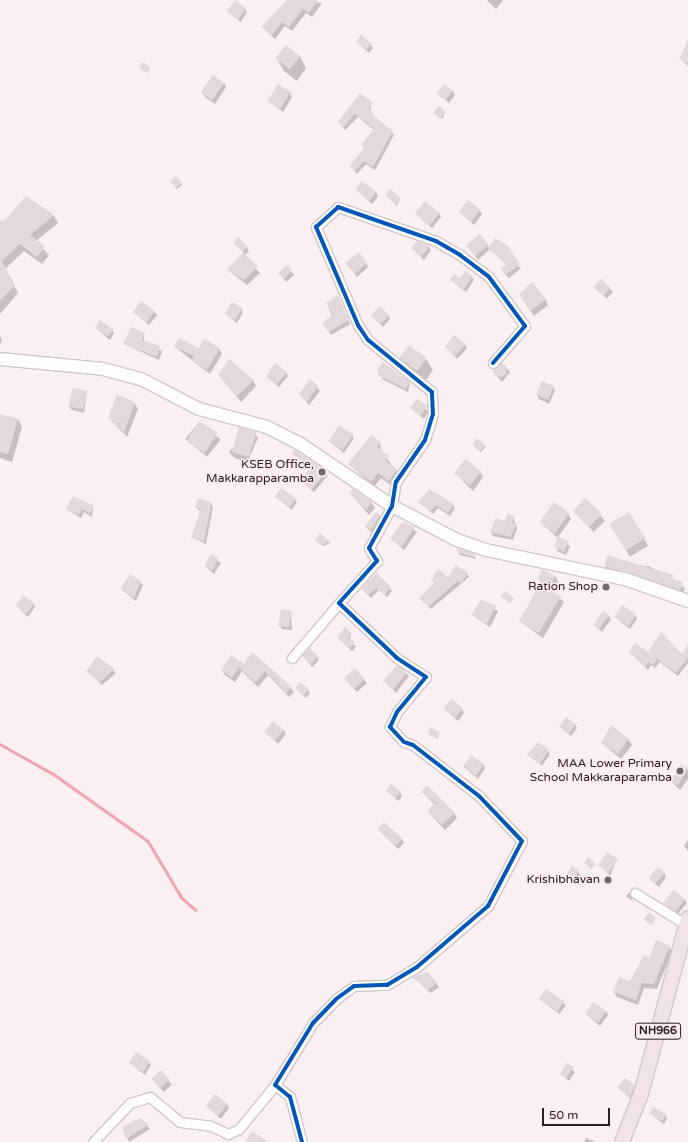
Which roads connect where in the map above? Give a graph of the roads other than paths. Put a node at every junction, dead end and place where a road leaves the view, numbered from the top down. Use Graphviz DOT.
graph roads {
  1 [pos="0,359"];
  2 [pos="493,363"];
  3 [pos="392,506"];
  4 [pos="688,601"];
  5 [pos="339,603"];
  6 [pos="292,658"];
  7 [pos="635,894"];
  8 [pos="687,921"];
  9 [pos="275,1084"];
  10 [pos="93,1142"];
  11 [pos="302,1142"];
  12 [pos="622,1142"];
  1 -- 3 [label="main road"];
  2 -- 3 [label="street"];
  3 -- 4 [label="main road"];
  3 -- 5 [label="street"];
  5 -- 6 [label="street"];
  5 -- 9 [label="street"];
  7 -- 8 [label="street"];
  8 -- 12 [label="highway, NH966"];
  9 -- 10 [label="street"];
  9 -- 11 [label="street"];
}
